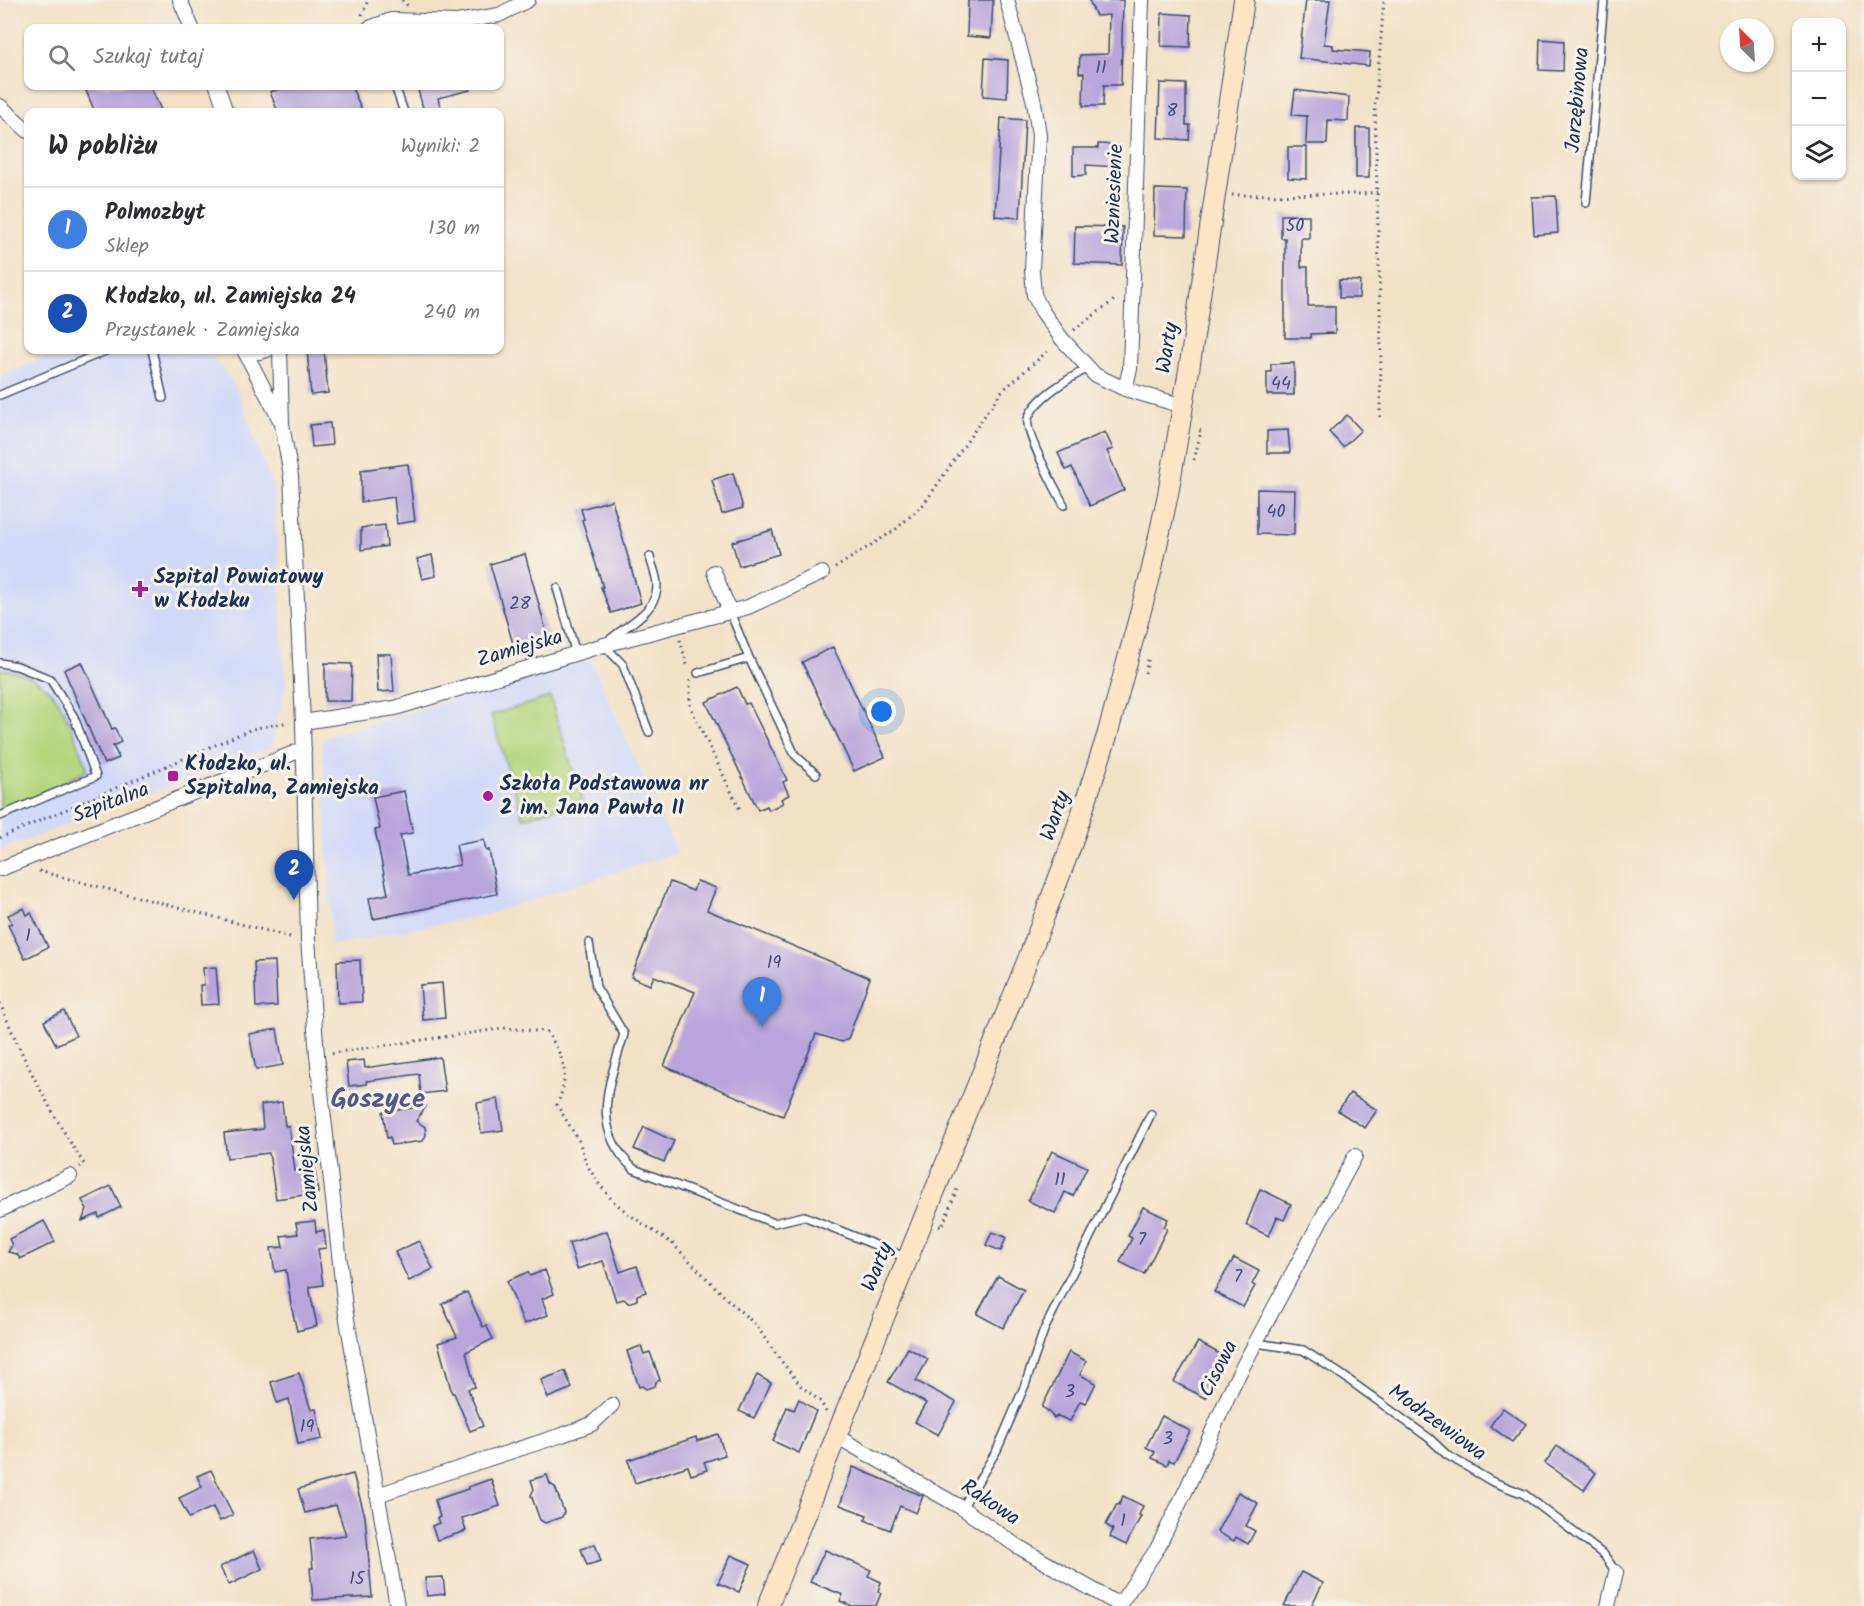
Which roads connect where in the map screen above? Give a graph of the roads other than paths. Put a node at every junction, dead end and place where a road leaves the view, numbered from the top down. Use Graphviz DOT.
graph roads {
  1 [pos="180,0"];
  2 [pos="528,0"];
  3 [pos="1007,0"];
  4 [pos="1142,0"];
  5 [pos="1244,0"];
  6 [pos="1604,0"];
  7 [pos="190,24"];
  8 [pos="382,24"];
  9 [pos="218,90"];
  10 [pos="396,90"];
  11 [pos="0,106"];
  12 [pos="225,108"];
  13 [pos="403,108"];
  14 [pos="24,127"];
  15 [pos="1586,203"];
  16 [pos="98,354"];
  17 [pos="153,354"];
  18 [pos="247,354"];
  19 [pos="280,354"];
  20 [pos="1088,368"];
  21 [pos="1125,389"];
  22 [pos="0,395"];
  23 [pos="163,398"];
  24 [pos="1183,406"];
  25 [pos="282,424"];
  26 [pos="1064,505"];
  27 [pos="650,557"];
  28 [pos="714,572"];
  29 [pos="822,573"];
  30 [pos="557,588"];
  31 [pos="730,612"];
  32 [pos="604,645"];
  33 [pos="576,654"];
  34 [pos="749,658"];
  35 [pos="0,663"];
  36 [pos="698,673"];
  37 [pos="303,721"];
  38 [pos="649,732"];
  39 [pos="304,749"];
  40 [pos="816,774"];
  41 [pos="0,816"];
  42 [pos="0,869"];
  43 [pos="589,943"];
  44 [pos="1151,1114"];
  45 [pos="1355,1156"];
  46 [pos="70,1176"];
  47 [pos="0,1210"];
  48 [pos="908,1258"];
  49 [pos="1256,1343"];
  50 [pos="612,1405"];
  51 [pos="836,1436"];
  52 [pos="377,1495"];
  53 [pos="962,1508"];
  54 [pos="1616,1572"];
  55 [pos="1122,1601"];
  56 [pos="397,1606"];
  57 [pos="768,1606"];
  58 [pos="1608,1606"];
  1 -- 7 [label="street"];
  2 -- 8 [label="street"];
  3 -- 20 [label="street"];
  4 -- 21 [label="street, Wzniesienie"];
  5 -- 24 [label="main road, Warty"];
  6 -- 15 [label="lane, Jarzębinowa"];
  9 -- 12 [label="street"];
  10 -- 13 [label="lane"];
  11 -- 14 [label="street"];
  16 -- 22 [label="lane"];
  17 -- 23 [label="lane"];
  18 -- 25 [label="street"];
  19 -- 25 [label="street, Zamiejska"];
  20 -- 21 [label="street"];
  20 -- 26 [label="lane"];
  21 -- 24 [label="street"];
  24 -- 48 [label="main road, Warty"];
  25 -- 37 [label="street, Zamiejska"];
  27 -- 32 [label="lane"];
  28 -- 31 [label="street"];
  29 -- 31 [label="street, Zamiejska"];
  30 -- 33 [label="lane"];
  31 -- 32 [label="street, Zamiejska"];
  31 -- 34 [label="lane"];
  32 -- 33 [label="street, Zamiejska"];
  32 -- 38 [label="lane"];
  33 -- 37 [label="street, Zamiejska"];
  34 -- 36 [label="lane"];
  34 -- 40 [label="lane"];
  35 -- 41 [label="lane"];
  37 -- 39 [label="street, Zamiejska"];
  39 -- 42 [label="street, Szpitalna"];
  39 -- 52 [label="street, Zamiejska"];
  43 -- 48 [label="lane"];
  44 -- 53 [label="lane"];
  45 -- 49 [label="street, Cisowa"];
  46 -- 47 [label="street"];
  48 -- 51 [label="main road, Warty"];
  49 -- 54 [label="lane, Modrzewiowa"];
  49 -- 55 [label="street, Cisowa"];
  50 -- 52 [label="street"];
  51 -- 53 [label="street, Rakowa"];
  51 -- 57 [label="main road, Warty"];
  52 -- 56 [label="street, Zamiejska"];
  53 -- 55 [label="street, Rakowa"];
  54 -- 58 [label="street"];
}
